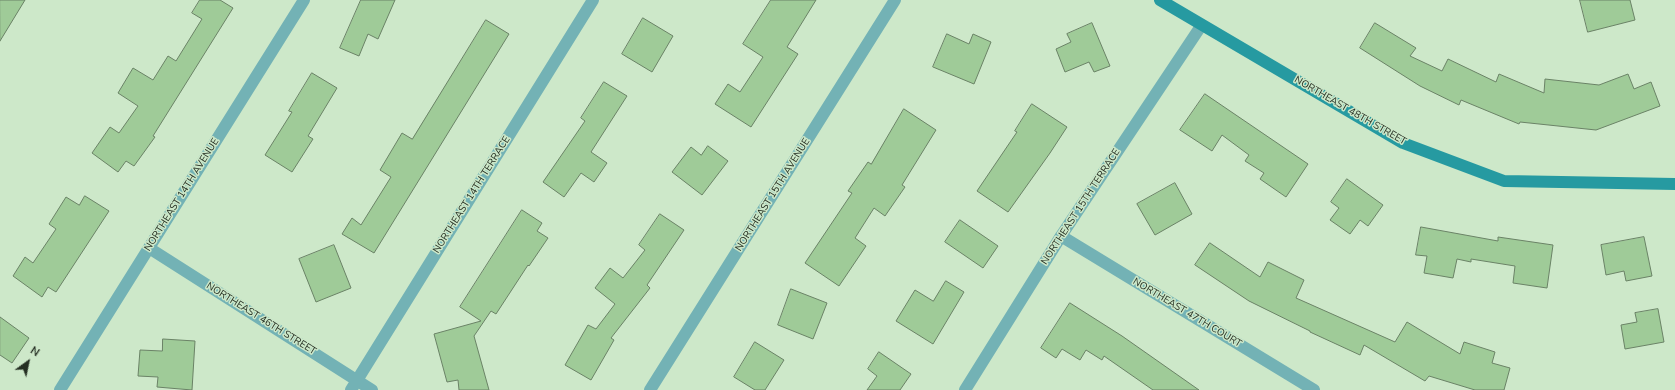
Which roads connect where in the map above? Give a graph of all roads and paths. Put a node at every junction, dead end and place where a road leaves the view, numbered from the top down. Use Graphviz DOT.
graph roads {
  1 [pos="304,0"];
  2 [pos="593,0"];
  3 [pos="895,0"];
  4 [pos="1160,0"];
  5 [pos="1201,26"];
  6 [pos="1675,184"];
  7 [pos="1061,236"];
  8 [pos="149,248"];
  9 [pos="354,385"];
  10 [pos="60,390"];
  11 [pos="372,390"];
  12 [pos="650,390"];
  13 [pos="965,390"];
  14 [pos="1314,390"];
  1 -- 8 [label="street, NORTHEAST 14TH AVENUE"];
  2 -- 9 [label="street, NORTHEAST 14TH TERRACE"];
  3 -- 12 [label="street, NORTHEAST 15TH AVENUE"];
  4 -- 5 [label="street, NORTHEAST 48TH STREET"];
  5 -- 6 [label="street, NORTHEAST 48TH STREET"];
  5 -- 7 [label="street, NORTHEAST 15TH TERRACE"];
  7 -- 13 [label="street, NORTHEAST 15TH TERRACE"];
  7 -- 14 [label="street, NORTHEAST 47TH COURT"];
  8 -- 9 [label="street, NORTHEAST 46TH STREET"];
  8 -- 10 [label="street, NORTHEAST 14TH AVENUE"];
  9 -- 11 [label="street, NORTHEAST 46TH STREET"];
}
